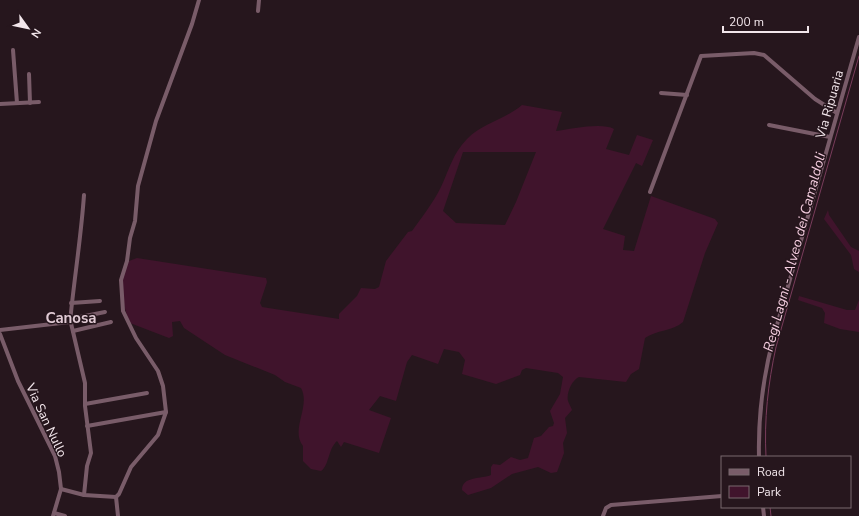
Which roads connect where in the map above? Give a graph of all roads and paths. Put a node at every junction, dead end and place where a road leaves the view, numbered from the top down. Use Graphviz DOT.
graph roads {
  1 [pos="199,0"];
  2 [pos="259,0"];
  3 [pos="258,11"];
  4 [pos="859,38"];
  5 [pos="13,50"];
  6 [pos="29,74"];
  7 [pos="661,93"];
  8 [pos="687,95"];
  9 [pos="39,102"];
  10 [pos="17,103"];
  11 [pos="30,103"];
  12 [pos="0,104"];
  13 [pos="837,113"];
  14 [pos="769,125"];
  15 [pos="830,137"];
  16 [pos="650,192"];
  17 [pos="84,195"];
  18 [pos="100,301"];
  19 [pos="71,303"];
  20 [pos="104,312"];
  21 [pos="70,319"];
  22 [pos="111,322"];
  23 [pos="0,330"];
  24 [pos="73,331"];
  25 [pos="0,334"];
  26 [pos="147,393"];
  27 [pos="85,404"];
  28 [pos="166,412"];
  29 [pos="87,426"];
  30 [pos="759,456"];
  31 [pos="61,489"];
  32 [pos="84,495"];
  33 [pos="721,496"];
  34 [pos="116,497"];
  35 [pos="54,514"];
  36 [pos="65,516"];
  37 [pos="118,516"];
  38 [pos="603,516"];
  1 -- 28 [label="street"];
  2 -- 3 [label="street"];
  4 -- 13 [label="street, Via Ripuaria"];
  5 -- 10 [label="street"];
  6 -- 11 [label="street"];
  7 -- 8 [label="street"];
  8 -- 13 [label="street"];
  8 -- 16 [label="street"];
  9 -- 11 [label="street"];
  10 -- 11 [label="street"];
  10 -- 12 [label="street"];
  13 -- 15 [label="street, Via Ripuaria"];
  14 -- 15 [label="street"];
  15 -- 30 [label="street, Via Ripuaria"];
  17 -- 19 [label="street"];
  18 -- 19 [label="street"];
  19 -- 21 [label="street"];
  20 -- 21 [label="street"];
  21 -- 23 [label="street"];
  21 -- 24 [label="street"];
  22 -- 24 [label="street"];
  24 -- 27 [label="street"];
  25 -- 31 [label="street, Via San Nullo"];
  26 -- 27 [label="street"];
  27 -- 29 [label="street"];
  28 -- 29 [label="street"];
  28 -- 34 [label="street"];
  29 -- 32 [label="street"];
  31 -- 32 [label="street"];
  31 -- 35 [label="street, Via San Nullo"];
  32 -- 34 [label="street"];
  33 -- 38 [label="street"];
  34 -- 37 [label="street"];
  35 -- 36 [label="street"];
}
